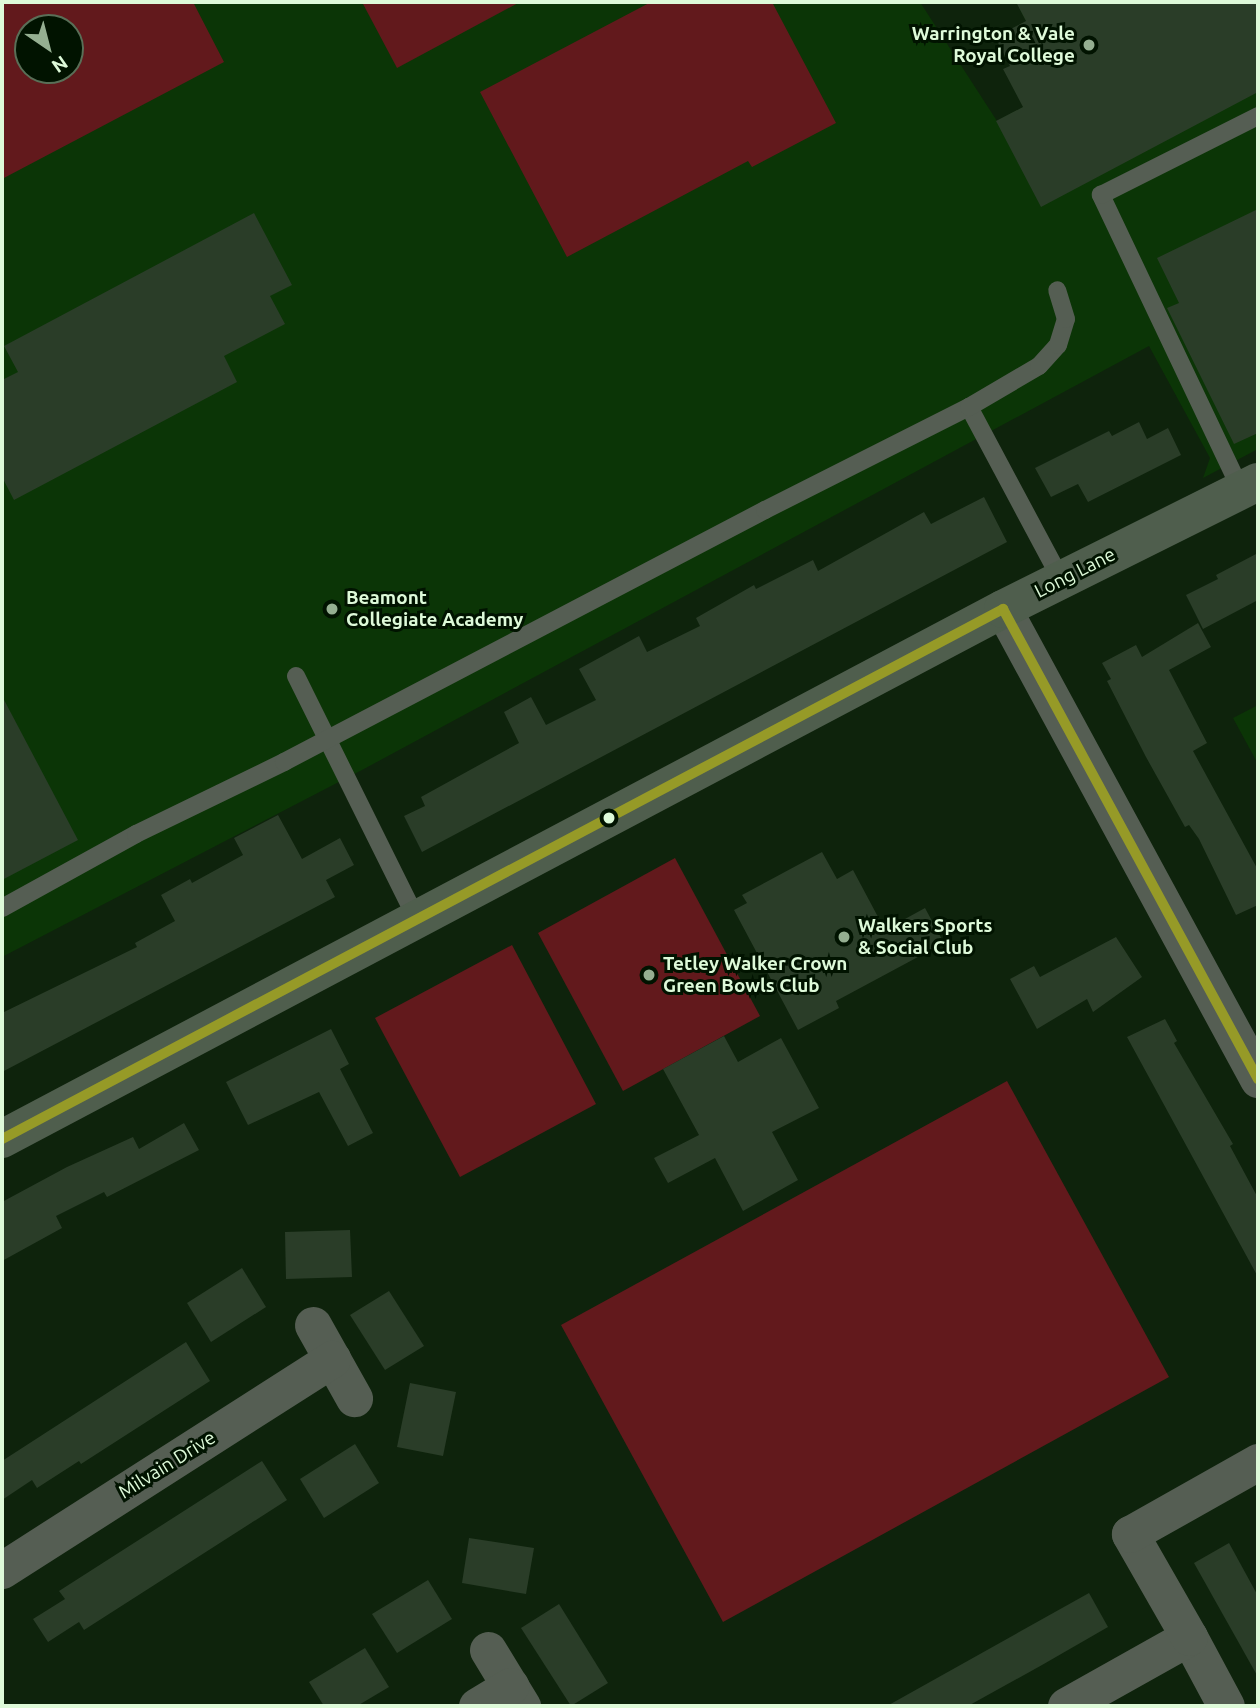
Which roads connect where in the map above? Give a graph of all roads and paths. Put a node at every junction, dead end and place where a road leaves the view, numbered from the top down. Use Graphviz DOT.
graph roads {
  1 [pos="1258,116"];
  2 [pos="1057,290"];
  3 [pos="969,407"];
  4 [pos="1250,486"];
  5 [pos="1061,579"];
  6 [pos="1003,609"];
  7 [pos="296,676"];
  8 [pos="327,739"];
  9 [pos="2,908"];
  10 [pos="417,920"];
  11 [pos="1258,1079"];
  12 [pos="2,1139"];
  13 [pos="313,1325"];
  14 [pos="332,1359"];
  15 [pos="354,1398"];
  16 [pos="1258,1462"];
  17 [pos="2,1570"];
  18 [pos="1189,1637"];
  19 [pos="488,1650"];
  20 [pos="516,1696"];
  21 [pos="477,1706"];
  22 [pos="1066,1706"];
  23 [pos="1226,1706"];
  1 -- 4 [label="lane"];
  2 -- 3 [label="lane"];
  3 -- 5 [label="lane"];
  3 -- 8 [label="lane"];
  4 -- 5 [label="main road, Long Lane"];
  5 -- 6 [label="main road, Long Lane"];
  6 -- 10 [label="main road, Long Lane"];
  6 -- 11 [label="street"];
  7 -- 8 [label="lane"];
  8 -- 9 [label="lane"];
  8 -- 10 [label="lane"];
  10 -- 12 [label="main road, Long Lane"];
  13 -- 14 [label="street"];
  14 -- 15 [label="street"];
  14 -- 17 [label="street, Milvain Drive"];
  16 -- 18 [label="street"];
  18 -- 22 [label="street"];
  18 -- 23 [label="street"];
  19 -- 20 [label="street"];
  20 -- 21 [label="street"];
}
